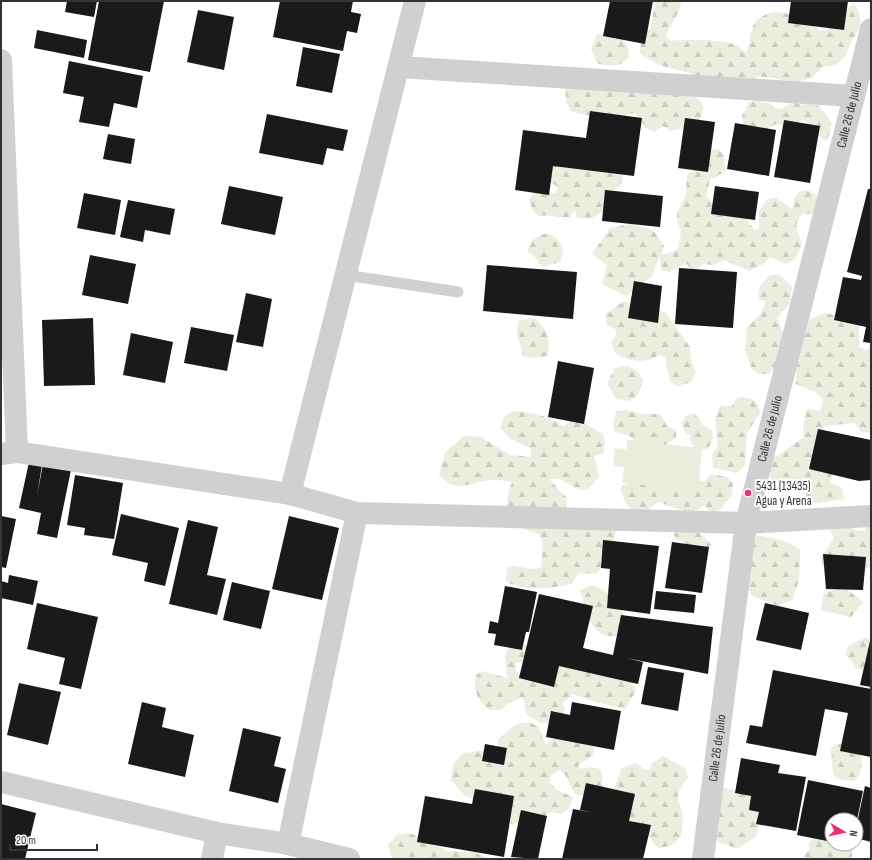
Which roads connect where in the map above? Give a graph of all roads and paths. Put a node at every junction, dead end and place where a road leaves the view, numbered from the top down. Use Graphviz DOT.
graph roads {
  1 [pos="415,1"];
  2 [pos="871,29"];
  3 [pos="1,60"];
  4 [pos="399,67"];
  5 [pos="854,96"];
  6 [pos="346,275"];
  7 [pos="458,292"];
  8 [pos="9,453"];
  9 [pos="290,494"];
  10 [pos="357,513"];
  11 [pos="871,516"];
  12 [pos="746,523"];
  13 [pos="1,782"];
  14 [pos="217,833"];
  15 [pos="288,844"];
  16 [pos="212,859"];
  17 [pos="349,859"];
  18 [pos="702,859"];
  1 -- 4 [label="street"];
  2 -- 5 [label="street, Calle 26 de Julio"];
  3 -- 8 [label="street"];
  4 -- 5 [label="street"];
  4 -- 6 [label="street"];
  5 -- 12 [label="street, Calle 26 de Julio"];
  6 -- 7 [label="lane"];
  6 -- 9 [label="street"];
  8 -- 9 [label="street"];
  9 -- 10 [label="street"];
  10 -- 12 [label="street"];
  10 -- 15 [label="street"];
  11 -- 12 [label="street"];
  12 -- 18 [label="street, Calle 26 de Julio"];
  13 -- 14 [label="street"];
  14 -- 15 [label="street"];
  14 -- 16 [label="street"];
  15 -- 17 [label="street"];
}
